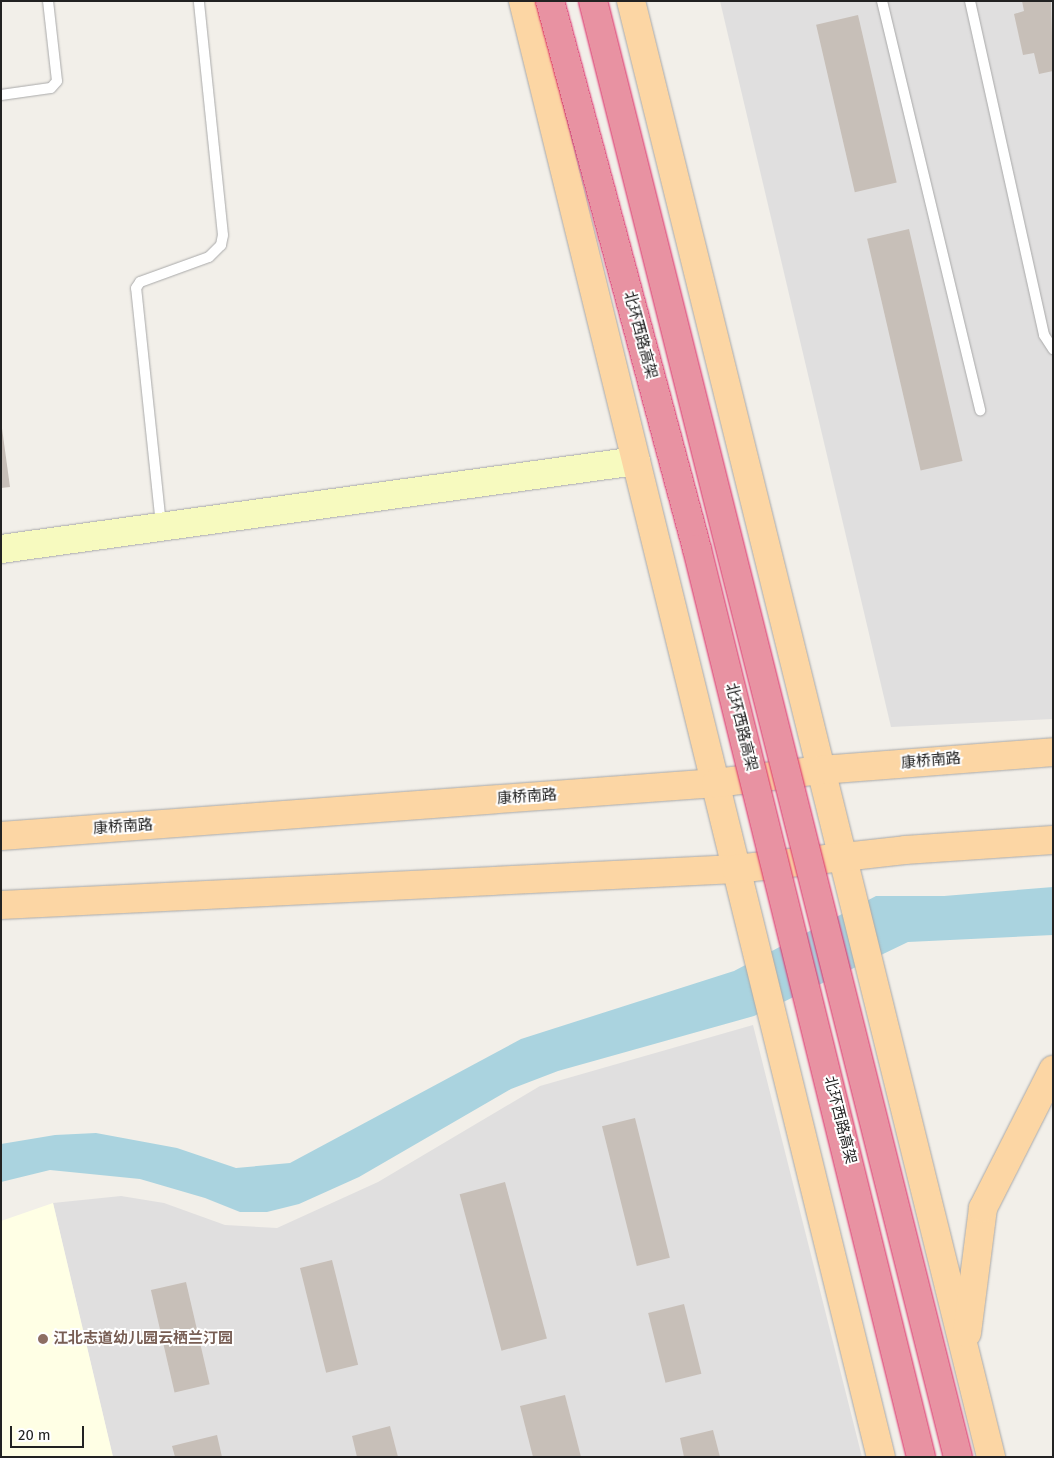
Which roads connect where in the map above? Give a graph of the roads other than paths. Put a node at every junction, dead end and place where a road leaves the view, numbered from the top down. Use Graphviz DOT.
graph roads {
  1 [pos="48,1"];
  2 [pos="199,1"];
  3 [pos="523,1"];
  4 [pos="550,1"];
  5 [pos="593,1"];
  6 [pos="632,1"];
  7 [pos="882,1"];
  8 [pos="970,1"];
  9 [pos="1,94"];
  10 [pos="1053,349"];
  11 [pos="980,410"];
  12 [pos="636,461"];
  13 [pos="162,527"];
  14 [pos="1,549"];
  15 [pos="1053,752"];
  16 [pos="822,770"];
  17 [pos="716,783"];
  18 [pos="1,836"];
  19 [pos="1053,840"];
  20 [pos="844,856"];
  21 [pos="736,869"];
  22 [pos="1,906"];
  23 [pos="1053,1070"];
  24 [pos="965,1350"];
  25 [pos="881,1457"];
  26 [pos="921,1457"];
  27 [pos="958,1457"];
  28 [pos="992,1457"];
  1 -- 9 [label="lane"];
  2 -- 13 [label="lane"];
  3 -- 12 [label="main road"];
  4 -- 26 [label="highway, 北环西路高架, bridge"];
  5 -- 27 [label="highway, bridge"];
  6 -- 16 [label="main road"];
  7 -- 11 [label="lane"];
  8 -- 10 [label="lane"];
  12 -- 13 [label="street"];
  12 -- 17 [label="main road"];
  13 -- 14 [label="street"];
  15 -- 16 [label="main road, 康桥南路"];
  16 -- 17 [label="main road, 康桥南路"];
  16 -- 20 [label="main road"];
  17 -- 18 [label="main road, 康桥南路"];
  17 -- 21 [label="main road"];
  19 -- 20 [label="main road"];
  20 -- 21 [label="main road"];
  20 -- 24 [label="main road"];
  21 -- 22 [label="main road"];
  21 -- 25 [label="main road"];
  23 -- 24 [label="main road"];
  24 -- 28 [label="main road"];
}
